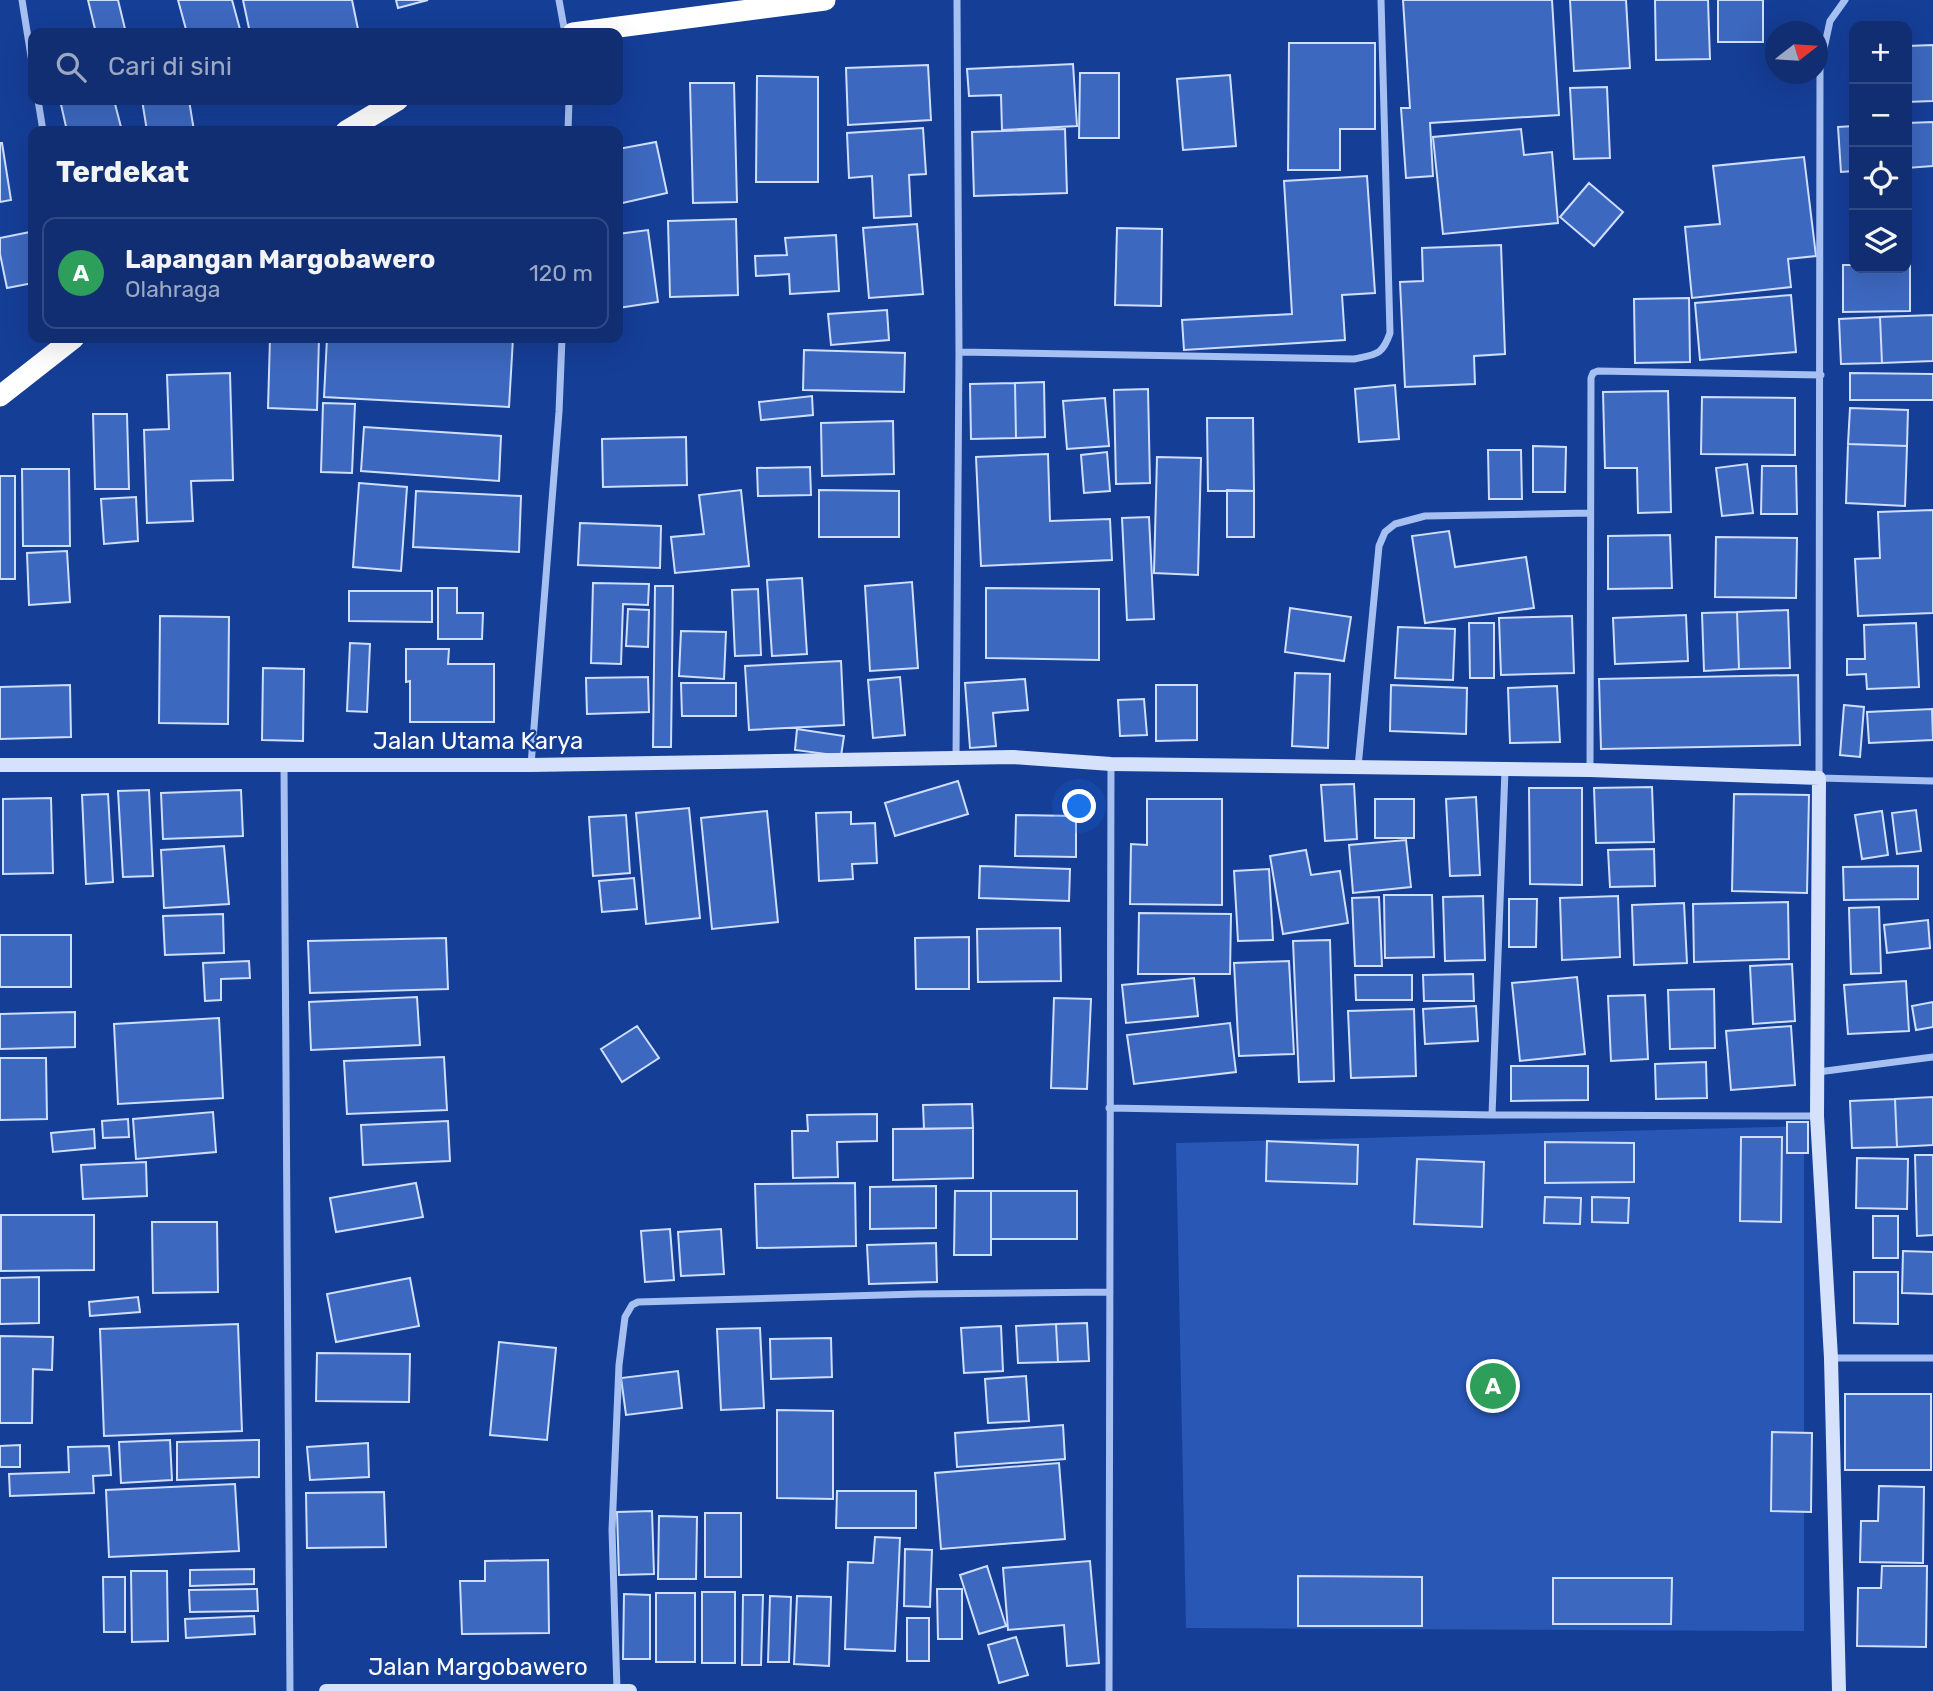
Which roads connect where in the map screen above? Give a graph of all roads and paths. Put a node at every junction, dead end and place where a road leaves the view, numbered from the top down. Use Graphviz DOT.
graph roads {
  1 [pos="22,0"];
  2 [pos="559,0"];
  3 [pos="825,0"];
  4 [pos="957,0"];
  5 [pos="1381,0"];
  6 [pos="1845,0"];
  7 [pos="564,28"];
  8 [pos="611,28"];
  9 [pos="28,38"];
  10 [pos="39,105"];
  11 [pos="390,105"];
  12 [pos="569,105"];
  13 [pos="42,126"];
  14 [pos="354,126"];
  15 [pos="568,126"];
  16 [pos="66,343"];
  17 [pos="562,343"];
  18 [pos="959,352"];
  19 [pos="1821,375"];
  20 [pos="0,396"];
  21 [pos="1590,513"];
  22 [pos="956,758"];
  23 [pos="1111,764"];
  24 [pos="0,765"];
  25 [pos="284,765"];
  26 [pos="531,765"];
  27 [pos="1358,768"];
  28 [pos="1505,769"];
  29 [pos="1590,770"];
  30 [pos="1819,778"];
  31 [pos="1933,781"];
  32 [pos="1933,1057"];
  33 [pos="1818,1072"];
  34 [pos="1109,1108"];
  35 [pos="1492,1115"];
  36 [pos="1817,1116"];
  37 [pos="1110,1292"];
  38 [pos="1831,1358"];
  39 [pos="1933,1358"];
  40 [pos="621,1690"];
  41 [pos="290,1691"];
  42 [pos="326,1691"];
  43 [pos="1109,1691"];
  44 [pos="1839,1691"];
  1 -- 9 [label="street"];
  2 -- 7 [label="street"];
  3 -- 8 [label="highway"];
  4 -- 18 [label="street"];
  5 -- 18 [label="street"];
  6 -- 19 [label="street"];
  10 -- 13 [label="street"];
  11 -- 14 [label="highway"];
  12 -- 15 [label="street"];
  16 -- 20 [label="highway"];
  17 -- 26 [label="street"];
  18 -- 22 [label="street"];
  19 -- 21 [label="street"];
  19 -- 30 [label="street"];
  21 -- 27 [label="street"];
  21 -- 29 [label="street"];
  22 -- 23 [label="street, Jalan Utama Karya"];
  22 -- 26 [label="street, Jalan Utama Karya"];
  23 -- 27 [label="street, Jalan Utama Karya"];
  23 -- 34 [label="street"];
  24 -- 25 [label="street, Jalan Utama Karya"];
  25 -- 26 [label="street, Jalan Utama Karya"];
  25 -- 41 [label="street"];
  27 -- 28 [label="street, Jalan Utama Karya"];
  28 -- 29 [label="street, Jalan Utama Karya"];
  28 -- 35 [label="street"];
  29 -- 30 [label="street, Jalan Utama Karya"];
  30 -- 31 [label="street"];
  30 -- 33 [label="street"];
  32 -- 33 [label="street"];
  33 -- 36 [label="street"];
  34 -- 35 [label="street"];
  34 -- 37 [label="street"];
  35 -- 36 [label="street"];
  36 -- 38 [label="street"];
  37 -- 40 [label="street"];
  37 -- 43 [label="street"];
  38 -- 39 [label="street"];
  38 -- 44 [label="street"];
  40 -- 42 [label="street, Jalan Margobawero"];
}
